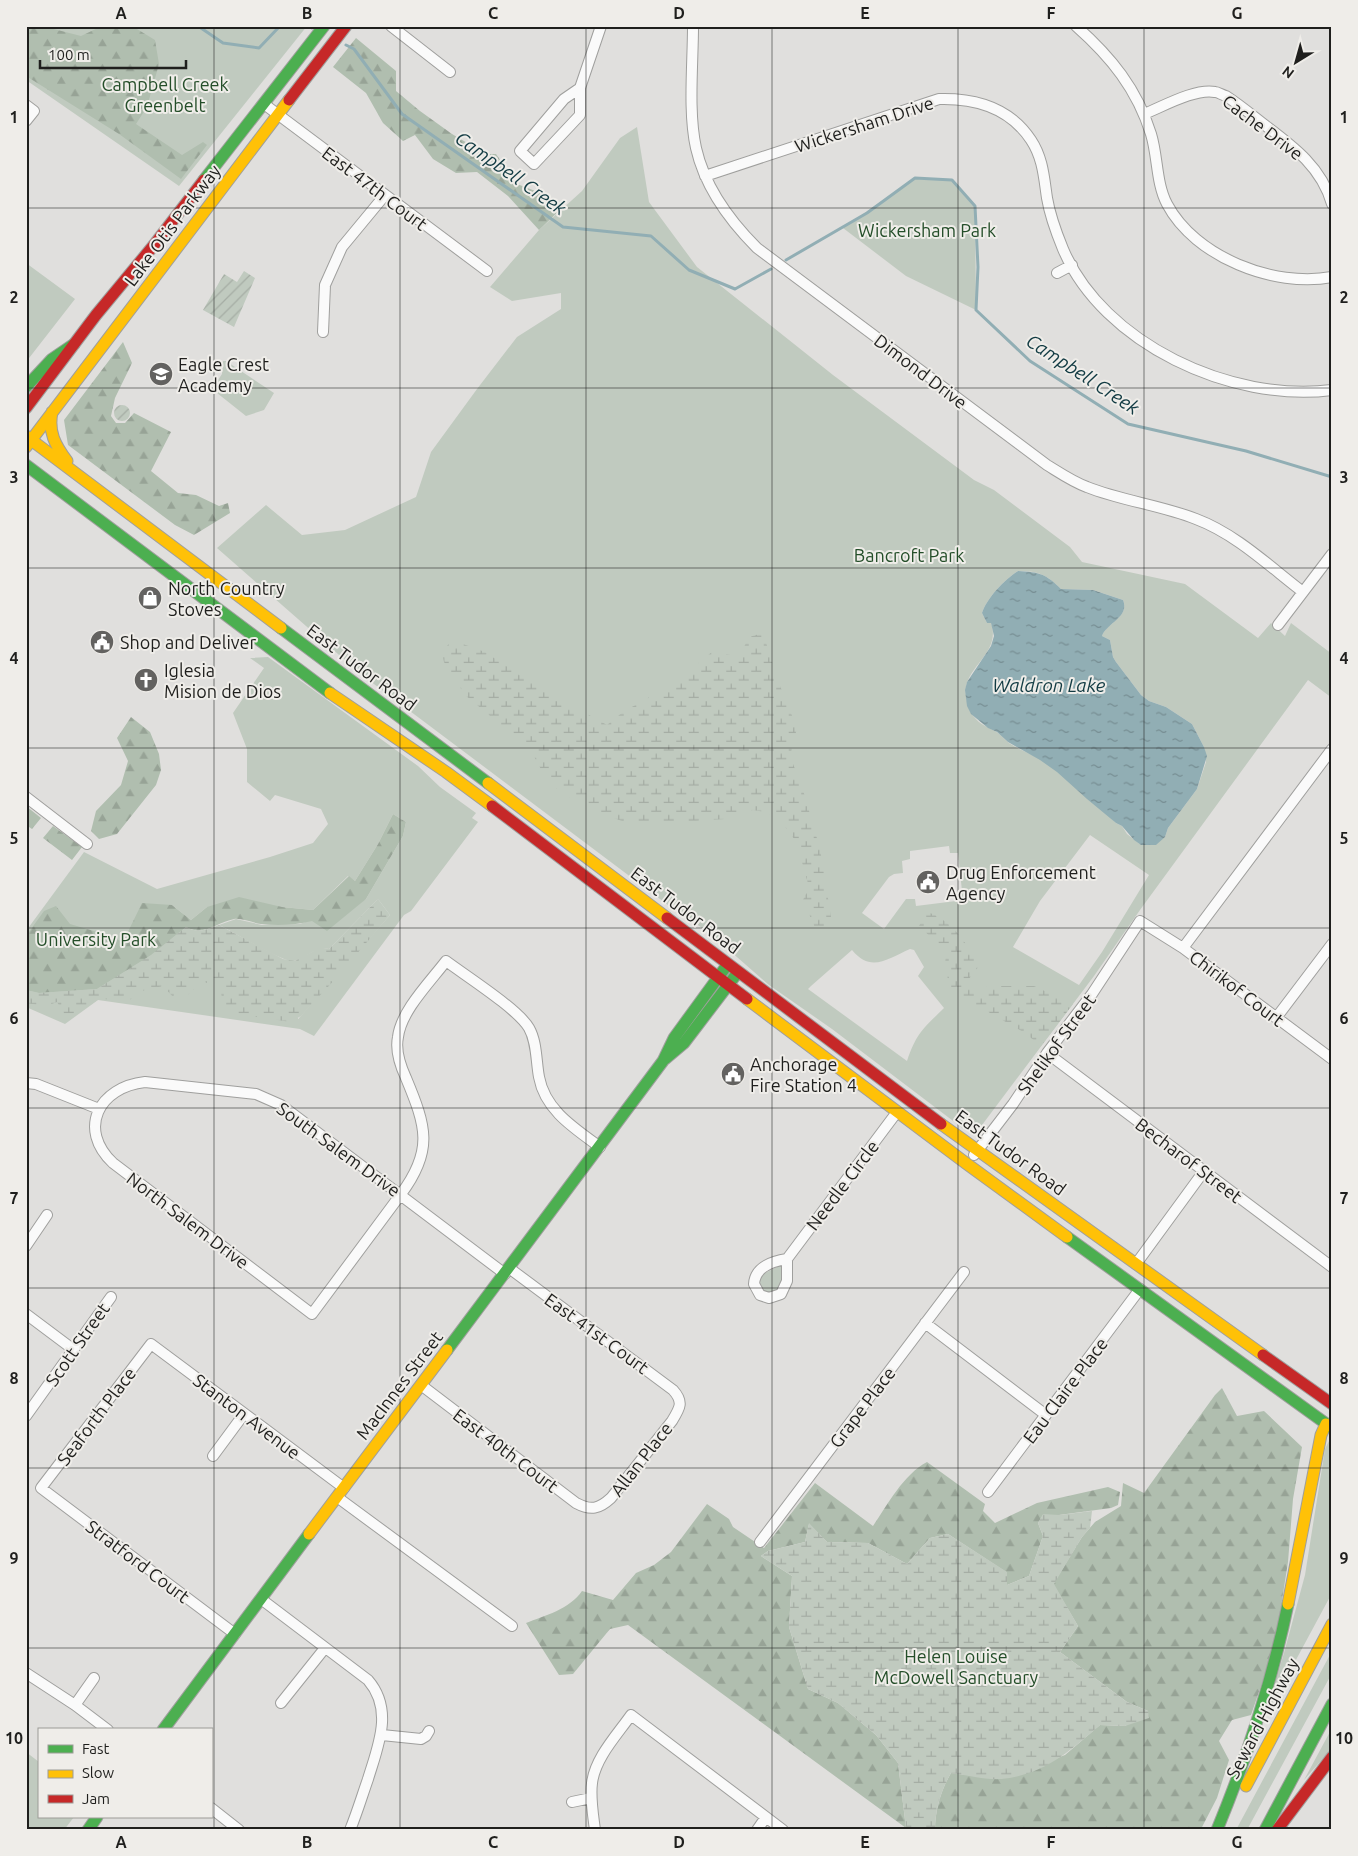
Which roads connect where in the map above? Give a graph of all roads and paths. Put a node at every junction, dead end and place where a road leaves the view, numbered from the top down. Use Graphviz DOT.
graph roads {
  1 [pos="324,26"];
  2 [pos="346,26"];
  3 [pos="391,26"];
  4 [pos="601,26"];
  5 [pos="693,26"];
  6 [pos="1076,26"];
  7 [pos="450,72"];
  8 [pos="580,88"];
  9 [pos="264,104"];
  10 [pos="30,108"];
  11 [pos="1144,114"];
  12 [pos="278,115"];
  13 [pos="26,121"];
  14 [pos="705,176"];
  15 [pos="385,195"];
  16 [pos="1332,204"];
  17 [pos="1072,265"];
  18 [pos="487,271"];
  19 [pos="1057,273"];
  20 [pos="1332,277"];
  21 [pos="323,332"];
  22 [pos="74,344"];
  23 [pos="26,387"];
  24 [pos="1332,390"];
  25 [pos="26,408"];
  26 [pos="52,412"];
  27 [pos="28,441"];
  28 [pos="26,465"];
  29 [pos="77,475"];
  30 [pos="42,477"];
  31 [pos="26,478"];
  32 [pos="1332,554"];
  33 [pos="1302,592"];
  34 [pos="1278,625"];
  35 [pos="1332,749"];
  36 [pos="26,797"];
  37 [pos="87,844"];
  38 [pos="1140,920"];
  39 [pos="1332,944"];
  40 [pos="1183,948"];
  41 [pos="728,964"];
  42 [pos="738,971"];
  43 [pos="718,977"];
  44 [pos="728,985"];
  45 [pos="1276,1018"];
  46 [pos="1047,1053"];
  47 [pos="1332,1059"];
  48 [pos="663,1061"];
  49 [pos="26,1083"];
  50 [pos="99,1109"];
  51 [pos="897,1112"];
  52 [pos="600,1147"];
  53 [pos="977,1150"];
  54 [pos="967,1164"];
  55 [pos="1204,1171"];
  56 [pos="401,1194"];
  57 [pos="47,1215"];
  58 [pos="26,1246"];
  59 [pos="787,1259"];
  60 [pos="1136,1264"];
  61 [pos="1332,1267"];
  62 [pos="507,1271"];
  63 [pos="964,1272"];
  64 [pos="1140,1289"];
  65 [pos="111,1297"];
  66 [pos="26,1314"];
  67 [pos="925,1323"];
  68 [pos="151,1344"];
  69 [pos="74,1350"];
  70 [pos="421,1385"];
  71 [pos="680,1402"];
  72 [pos="1332,1404"];
  73 [pos="244,1414"];
  74 [pos="1046,1415"];
  75 [pos="26,1416"];
  76 [pos="1330,1423"];
  77 [pos="213,1456"];
  78 [pos="41,1488"];
  79 [pos="340,1492"];
  80 [pos="988,1492"];
  81 [pos="594,1509"];
  82 [pos="760,1542"];
  83 [pos="261,1599"];
  84 [pos="1332,1624"];
  85 [pos="512,1626"];
  86 [pos="234,1634"];
  87 [pos="324,1648"];
  88 [pos="26,1673"];
  89 [pos="94,1678"];
  90 [pos="281,1703"];
  91 [pos="1332,1704"];
  92 [pos="75,1705"];
  93 [pos="105,1728"];
  94 [pos="164,1728"];
  95 [pos="429,1731"];
  96 [pos="382,1735"];
  97 [pos="1332,1757"];
  98 [pos="591,1798"];
  99 [pos="572,1802"];
  100 [pos="212,1809"];
  101 [pos="766,1817"];
  102 [pos="96,1818"];
  103 [pos="88,1830"];
  104 [pos="240,1830"];
  105 [pos="350,1830"];
  106 [pos="595,1830"];
  107 [pos="757,1830"];
  108 [pos="783,1830"];
  109 [pos="1217,1830"];
  110 [pos="1224,1830"];
  111 [pos="1265,1830"];
  112 [pos="1277,1830"];
  1 -- 9 [label="main road, Lake Otis Parkway"];
  2 -- 12 [label="main road, Lake Otis Parkway"];
  3 -- 7 [label="street"];
  4 -- 8 [label="street"];
  5 -- 14 [label="street, Dimond Drive"];
  6 -- 11 [label="street"];
  8 -- 8 [label="street"];
  9 -- 12 [label="street, East 47th Court"];
  9 -- 22 [label="main road, Lake Otis Parkway"];
  10 -- 13 [label="street"];
  11 -- 16 [label="street, Cache Drive"];
  11 -- 20 [label="street"];
  12 -- 15 [label="street, East 47th Court"];
  12 -- 26 [label="main road, Lake Otis Parkway"];
  14 -- 17 [label="street, Wickersham Drive"];
  14 -- 33 [label="street, Dimond Drive"];
  15 -- 18 [label="street, East 47th Court"];
  15 -- 21 [label="street"];
  17 -- 19 [label="street"];
  17 -- 24 [label="street, Wickersham Drive"];
  22 -- 23 [label="main road"];
  22 -- 25 [label="main road, Lake Otis Parkway"];
  26 -- 27 [label="main road, Lake Otis Parkway"];
  26 -- 29 [label="main road"];
  27 -- 29 [label="main road, East Tudor Road"];
  28 -- 30 [label="main road, East Tudor Road"];
  29 -- 41 [label="main road, East Tudor Road"];
  30 -- 31 [label="main road"];
  30 -- 43 [label="main road, East Tudor Road"];
  32 -- 33 [label="street"];
  33 -- 34 [label="street"];
  35 -- 40 [label="street"];
  36 -- 37 [label="street"];
  38 -- 40 [label="street, Chirikof Court"];
  38 -- 46 [label="street, Shelikof Street"];
  39 -- 45 [label="street"];
  40 -- 45 [label="street, Chirikof Court"];
  41 -- 42 [label="main road, East Tudor Road"];
  41 -- 43 [label="main road, MacInnes Street"];
  42 -- 44 [label="main road, MacInnes Street"];
  42 -- 53 [label="main road, East Tudor Road"];
  43 -- 44 [label="main road, East Tudor Road"];
  43 -- 48 [label="main road, MacInnes Street"];
  44 -- 48 [label="main road, MacInnes Street"];
  44 -- 51 [label="main road, East Tudor Road"];
  45 -- 47 [label="street, Chirikof Court"];
  46 -- 53 [label="street, Shelikof Street"];
  46 -- 55 [label="street, Becharof Street"];
  48 -- 52 [label="main road, MacInnes Street"];
  49 -- 50 [label="street"];
  50 -- 56 [label="street, South Salem Drive"];
  50 -- 56 [label="street, North Salem Drive"];
  51 -- 54 [label="main road, East Tudor Road"];
  51 -- 59 [label="street, Needle Circle"];
  52 -- 56 [label="street"];
  52 -- 62 [label="main road, MacInnes Street"];
  53 -- 54 [label="street, Shelikof Street"];
  53 -- 60 [label="main road, East Tudor Road"];
  54 -- 64 [label="main road, East Tudor Road"];
  55 -- 60 [label="street"];
  55 -- 61 [label="street, Becharof Street"];
  56 -- 62 [label="street, South Salem Drive"];
  57 -- 58 [label="street"];
  60 -- 72 [label="main road, East Tudor Road"];
  62 -- 70 [label="main road, MacInnes Street"];
  62 -- 71 [label="street, East 41st Court"];
  63 -- 67 [label="street, Grape Place"];
  64 -- 74 [label="street, Eau Claire Place"];
  64 -- 76 [label="main road, East Tudor Road"];
  65 -- 69 [label="street, Scott Street"];
  66 -- 69 [label="street"];
  67 -- 74 [label="street"];
  67 -- 82 [label="street, Grape Place"];
  68 -- 73 [label="street, Stanton Avenue"];
  68 -- 78 [label="street, Seaforth Place"];
  69 -- 75 [label="street, Scott Street"];
  70 -- 79 [label="main road, MacInnes Street"];
  70 -- 81 [label="street, East 40th Court"];
  71 -- 81 [label="street, Allan Place"];
  73 -- 77 [label="street"];
  73 -- 79 [label="street, Stanton Avenue"];
  74 -- 80 [label="street, Eau Claire Place"];
  76 -- 109 [label="main road"];
  78 -- 86 [label="street, Stratford Court"];
  79 -- 83 [label="main road, MacInnes Street"];
  79 -- 85 [label="street, Stanton Avenue"];
  83 -- 86 [label="main road, MacInnes Street"];
  83 -- 87 [label="street"];
  84 -- 110 [label="main road, Seward Highway"];
  86 -- 94 [label="main road, MacInnes Street"];
  87 -- 90 [label="street"];
  87 -- 96 [label="street"];
  88 -- 92 [label="street"];
  89 -- 92 [label="street"];
  91 -- 111 [label="main road"];
  92 -- 93 [label="street"];
  95 -- 96 [label="street"];
  96 -- 105 [label="street"];
  97 -- 112 [label="main road"];
  98 -- 99 [label="street"];
  98 -- 101 [label="street"];
  98 -- 106 [label="street"];
  100 -- 104 [label="street"];
  101 -- 107 [label="street"];
  101 -- 108 [label="street"];
  102 -- 103 [label="main road"];
}
